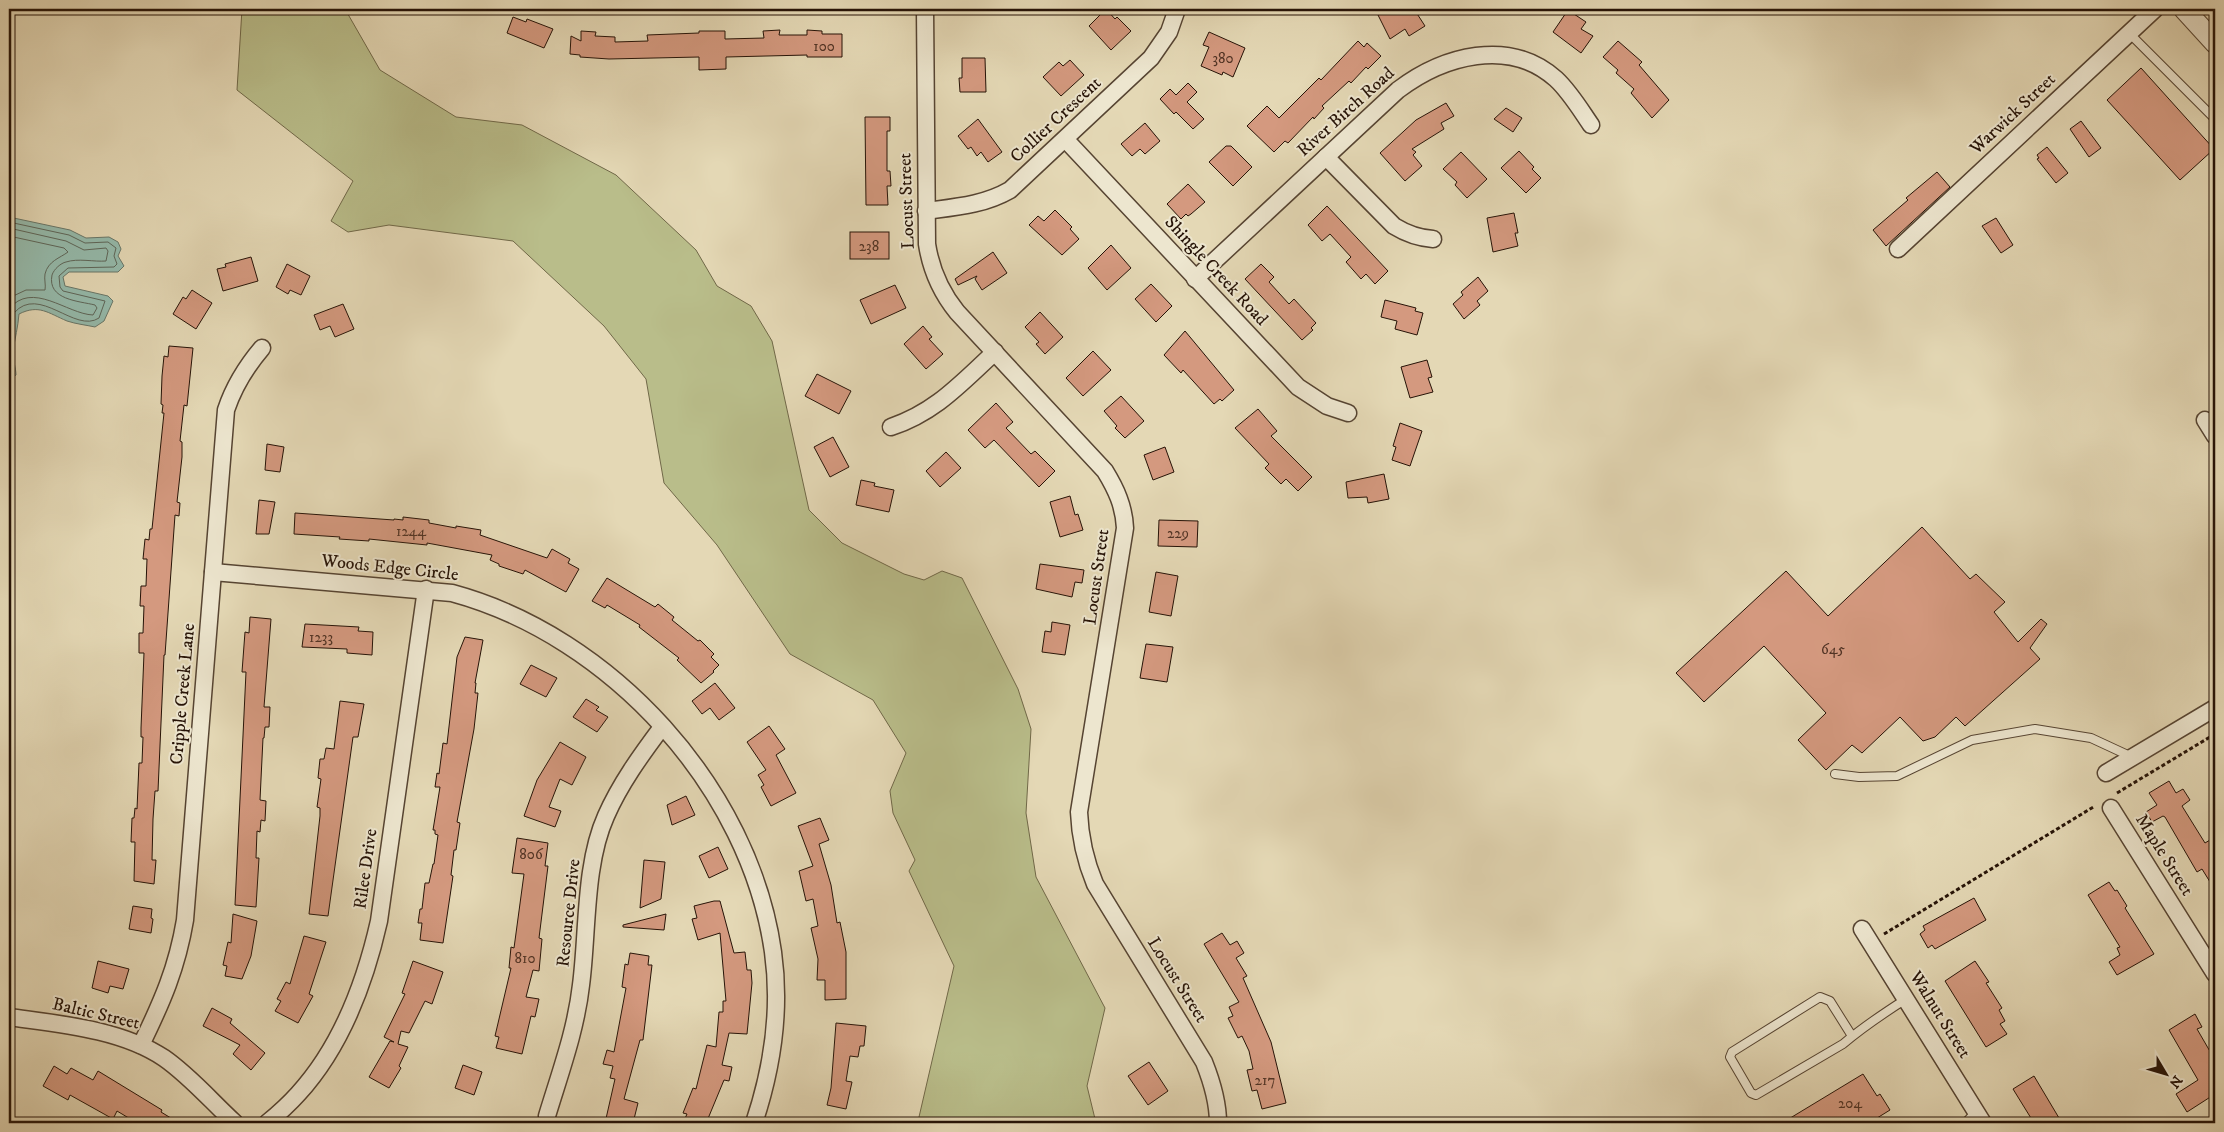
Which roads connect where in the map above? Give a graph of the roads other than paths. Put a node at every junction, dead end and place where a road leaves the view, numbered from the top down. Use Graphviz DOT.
graph roads {
  1 [pos="925,9"];
  2 [pos="1177,9"];
  3 [pos="2155,9"];
  4 [pos="2184,9"];
  5 [pos="2129,33"];
  6 [pos="2215,43"];
  7 [pos="2215,103"];
  8 [pos="2208,110"];
  9 [pos="2215,119"];
  10 [pos="1591,125"];
  11 [pos="1066,140"];
  12 [pos="1326,157"];
  13 [pos="926,211"];
  14 [pos="1433,239"];
  15 [pos="1898,249"];
  16 [pos="1195,279"];
  17 [pos="262,348"];
  18 [pos="995,352"];
  19 [pos="1348,413"];
  20 [pos="2205,420"];
  21 [pos="891,427"];
  22 [pos="2215,436"];
  23 [pos="213,572"];
  24 [pos="426,589"];
  25 [pos="2215,708"];
  26 [pos="662,727"];
  27 [pos="2132,757"];
  28 [pos="2106,773"];
  29 [pos="1835,774"];
  30 [pos="2108,803"];
  31 [pos="1866,935"];
  32 [pos="2215,974"];
  33 [pos="1906,999"];
  34 [pos="9,1017"];
  35 [pos="1852,1036"];
  36 [pos="141,1045"];
  37 [pos="547,1116"];
  38 [pos="1975,1120"];
  39 [pos="235,1123"];
  40 [pos="268,1123"];
  41 [pos="754,1123"];
  42 [pos="1218,1123"];
  1 -- 13 [label="street, Locust Street"];
  2 -- 11 [label="street, Collier Crescent"];
  3 -- 5 [label="street, Warwick Street"];
  4 -- 6 [label="street"];
  5 -- 8 [label="lane"];
  5 -- 15 [label="street, Warwick Street"];
  7 -- 8 [label="lane"];
  8 -- 9 [label="lane"];
  10 -- 12 [label="street, River Birch Road"];
  11 -- 13 [label="street, Collier Crescent"];
  11 -- 16 [label="street, Shingle Creek Road"];
  12 -- 14 [label="street"];
  12 -- 16 [label="street, River Birch Road"];
  13 -- 18 [label="street, Locust Street"];
  16 -- 19 [label="street, Shingle Creek Road"];
  17 -- 23 [label="street, Cripple Creek Lane"];
  18 -- 21 [label="street"];
  18 -- 42 [label="street, Locust Street"];
  20 -- 22 [label="street"];
  23 -- 24 [label="street, Woods Edge Circle"];
  23 -- 36 [label="street, Cripple Creek Lane"];
  24 -- 26 [label="street, Woods Edge Circle"];
  24 -- 40 [label="street, Rilee Drive"];
  25 -- 27 [label="street"];
  26 -- 37 [label="street, Resource Drive"];
  26 -- 41 [label="street, Woods Edge Circle"];
  27 -- 28 [label="street"];
  27 -- 29 [label="lane"];
  30 -- 32 [label="street, Maple Street"];
  31 -- 33 [label="street, Walnut Street"];
  33 -- 35 [label="lane"];
  33 -- 38 [label="street, Walnut Street"];
  34 -- 36 [label="street, Baltic Street"];
  35 -- 35 [label="lane"];
  36 -- 39 [label="street, Baltic Street"];
}
